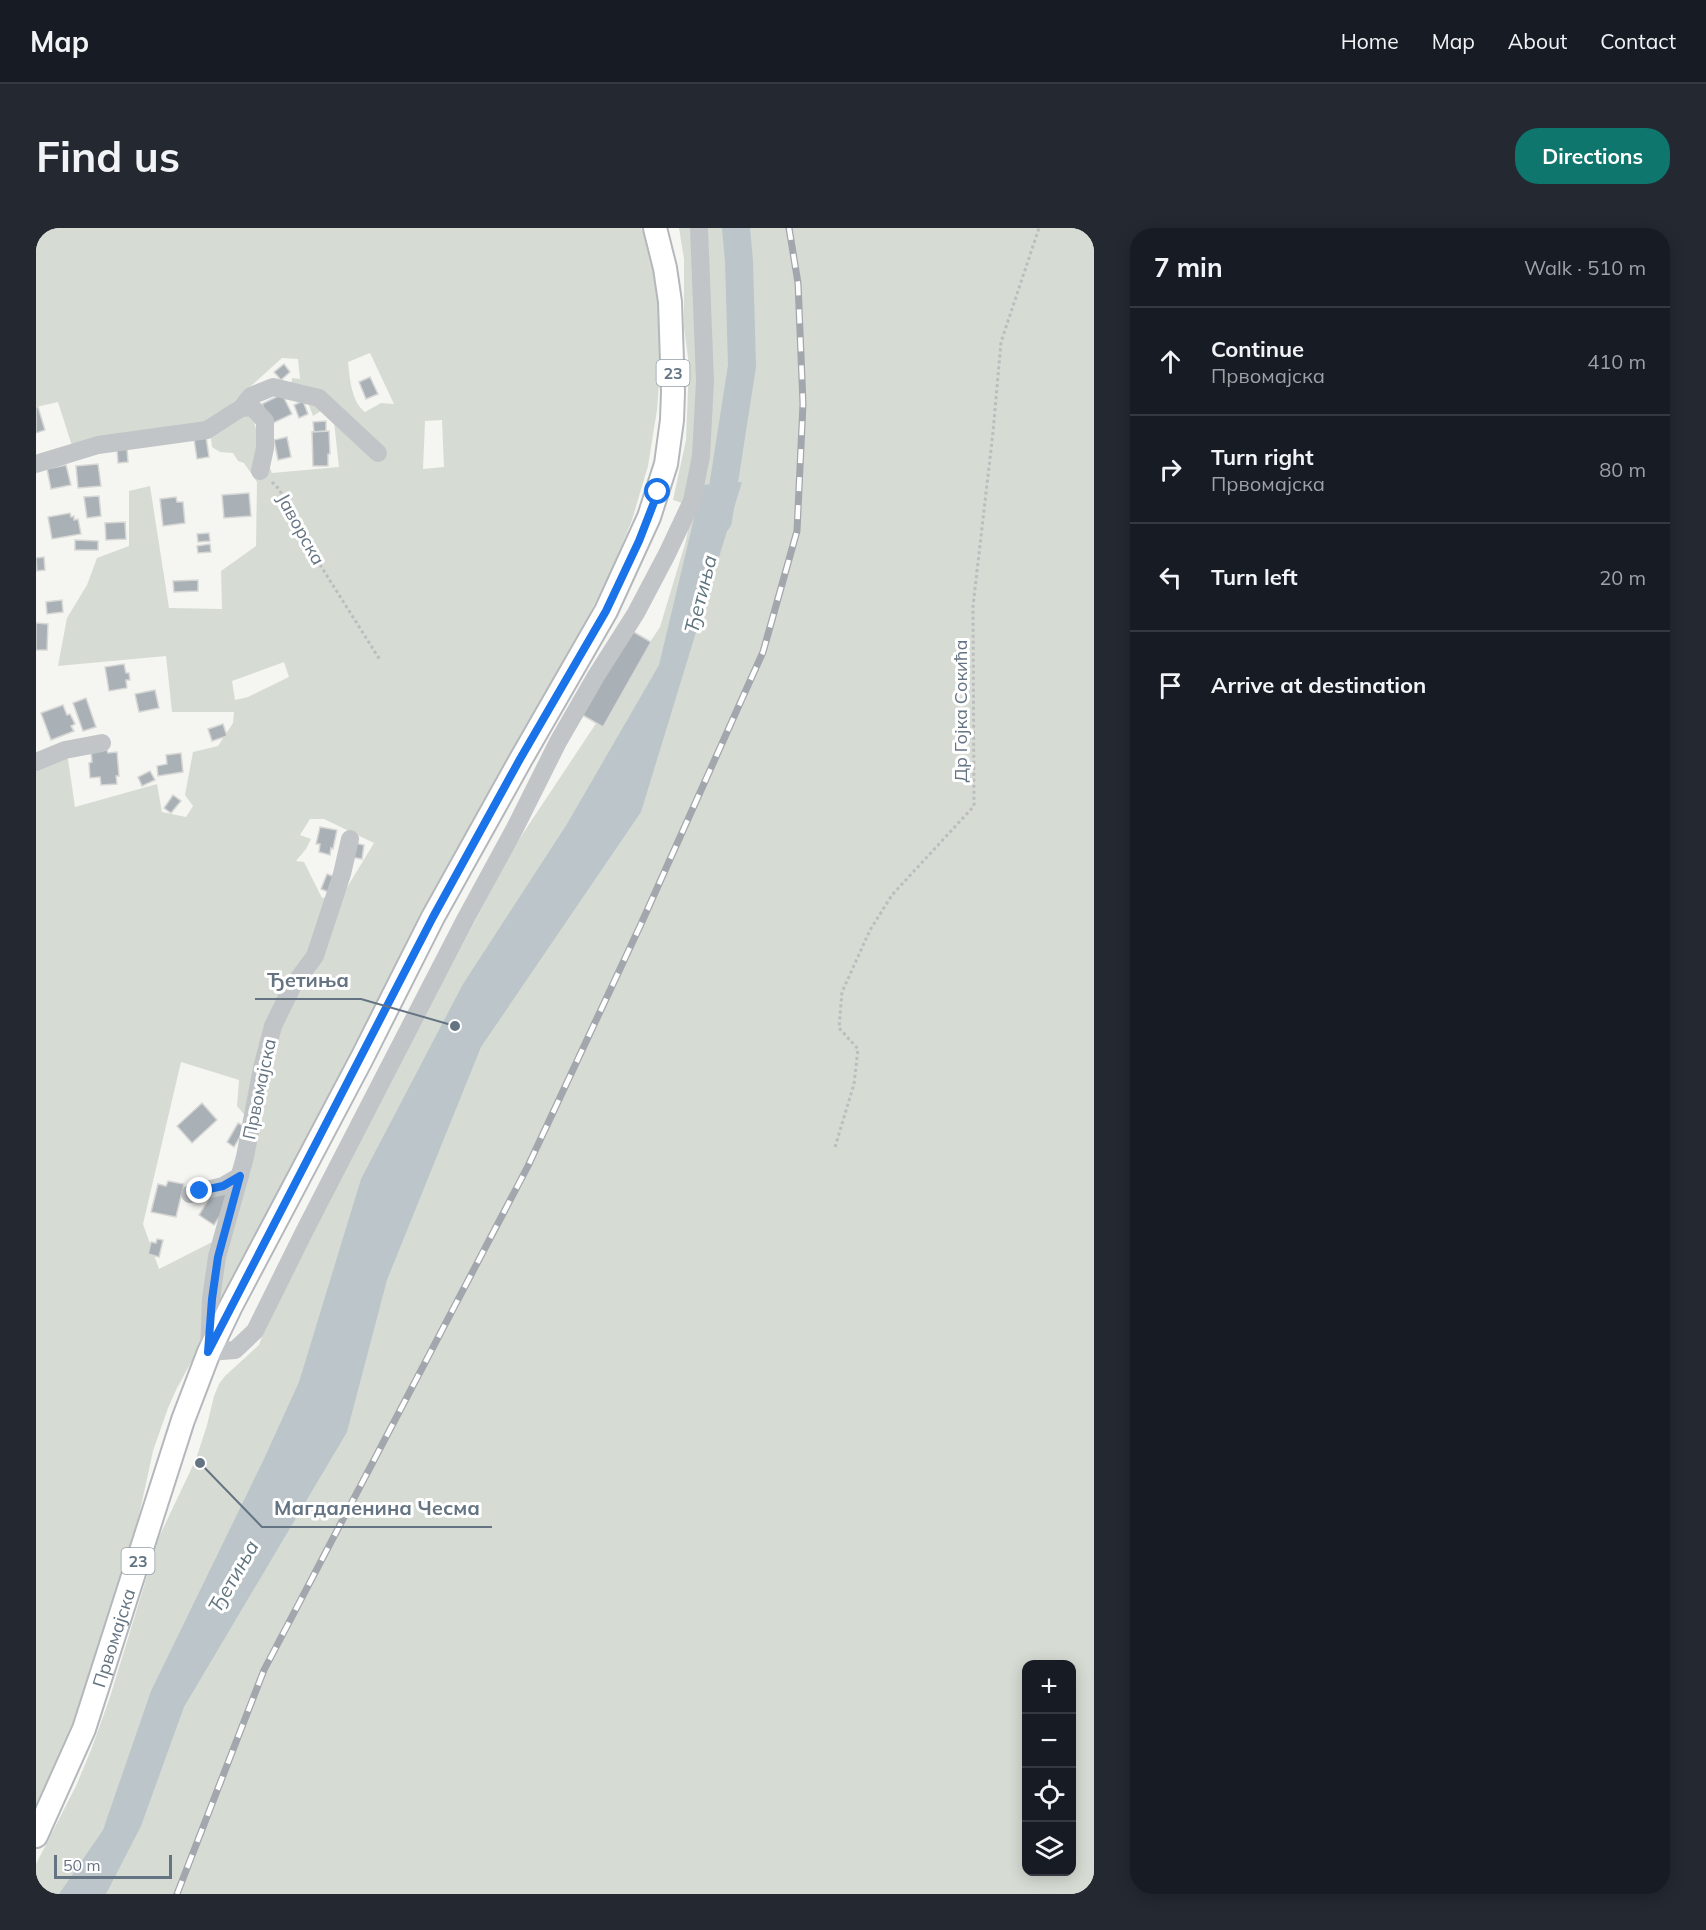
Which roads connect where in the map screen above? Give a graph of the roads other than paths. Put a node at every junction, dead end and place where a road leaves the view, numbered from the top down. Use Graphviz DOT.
graph roads {
  1 [pos="655,228"];
  2 [pos="699,228"];
  3 [pos="241,408"];
  4 [pos="378,453"];
  5 [pos="36,464"];
  6 [pos="260,471"];
  7 [pos="102,743"];
  8 [pos="36,762"];
  9 [pos="350,839"];
  10 [pos="240,1176"];
  11 [pos="190,1194"];
  12 [pos="208,1352"];
  13 [pos="36,1836"];
  1 -- 12 [label="main road, Првомајска / 23"];
  2 -- 12 [label="street"];
  3 -- 4 [label="street"];
  3 -- 5 [label="street"];
  3 -- 6 [label="street"];
  7 -- 8 [label="street"];
  9 -- 10 [label="street, Првомајска"];
  10 -- 11 [label="street"];
  10 -- 12 [label="street, Првомајска"];
  12 -- 13 [label="main road, Првомајска / 23"];
}
